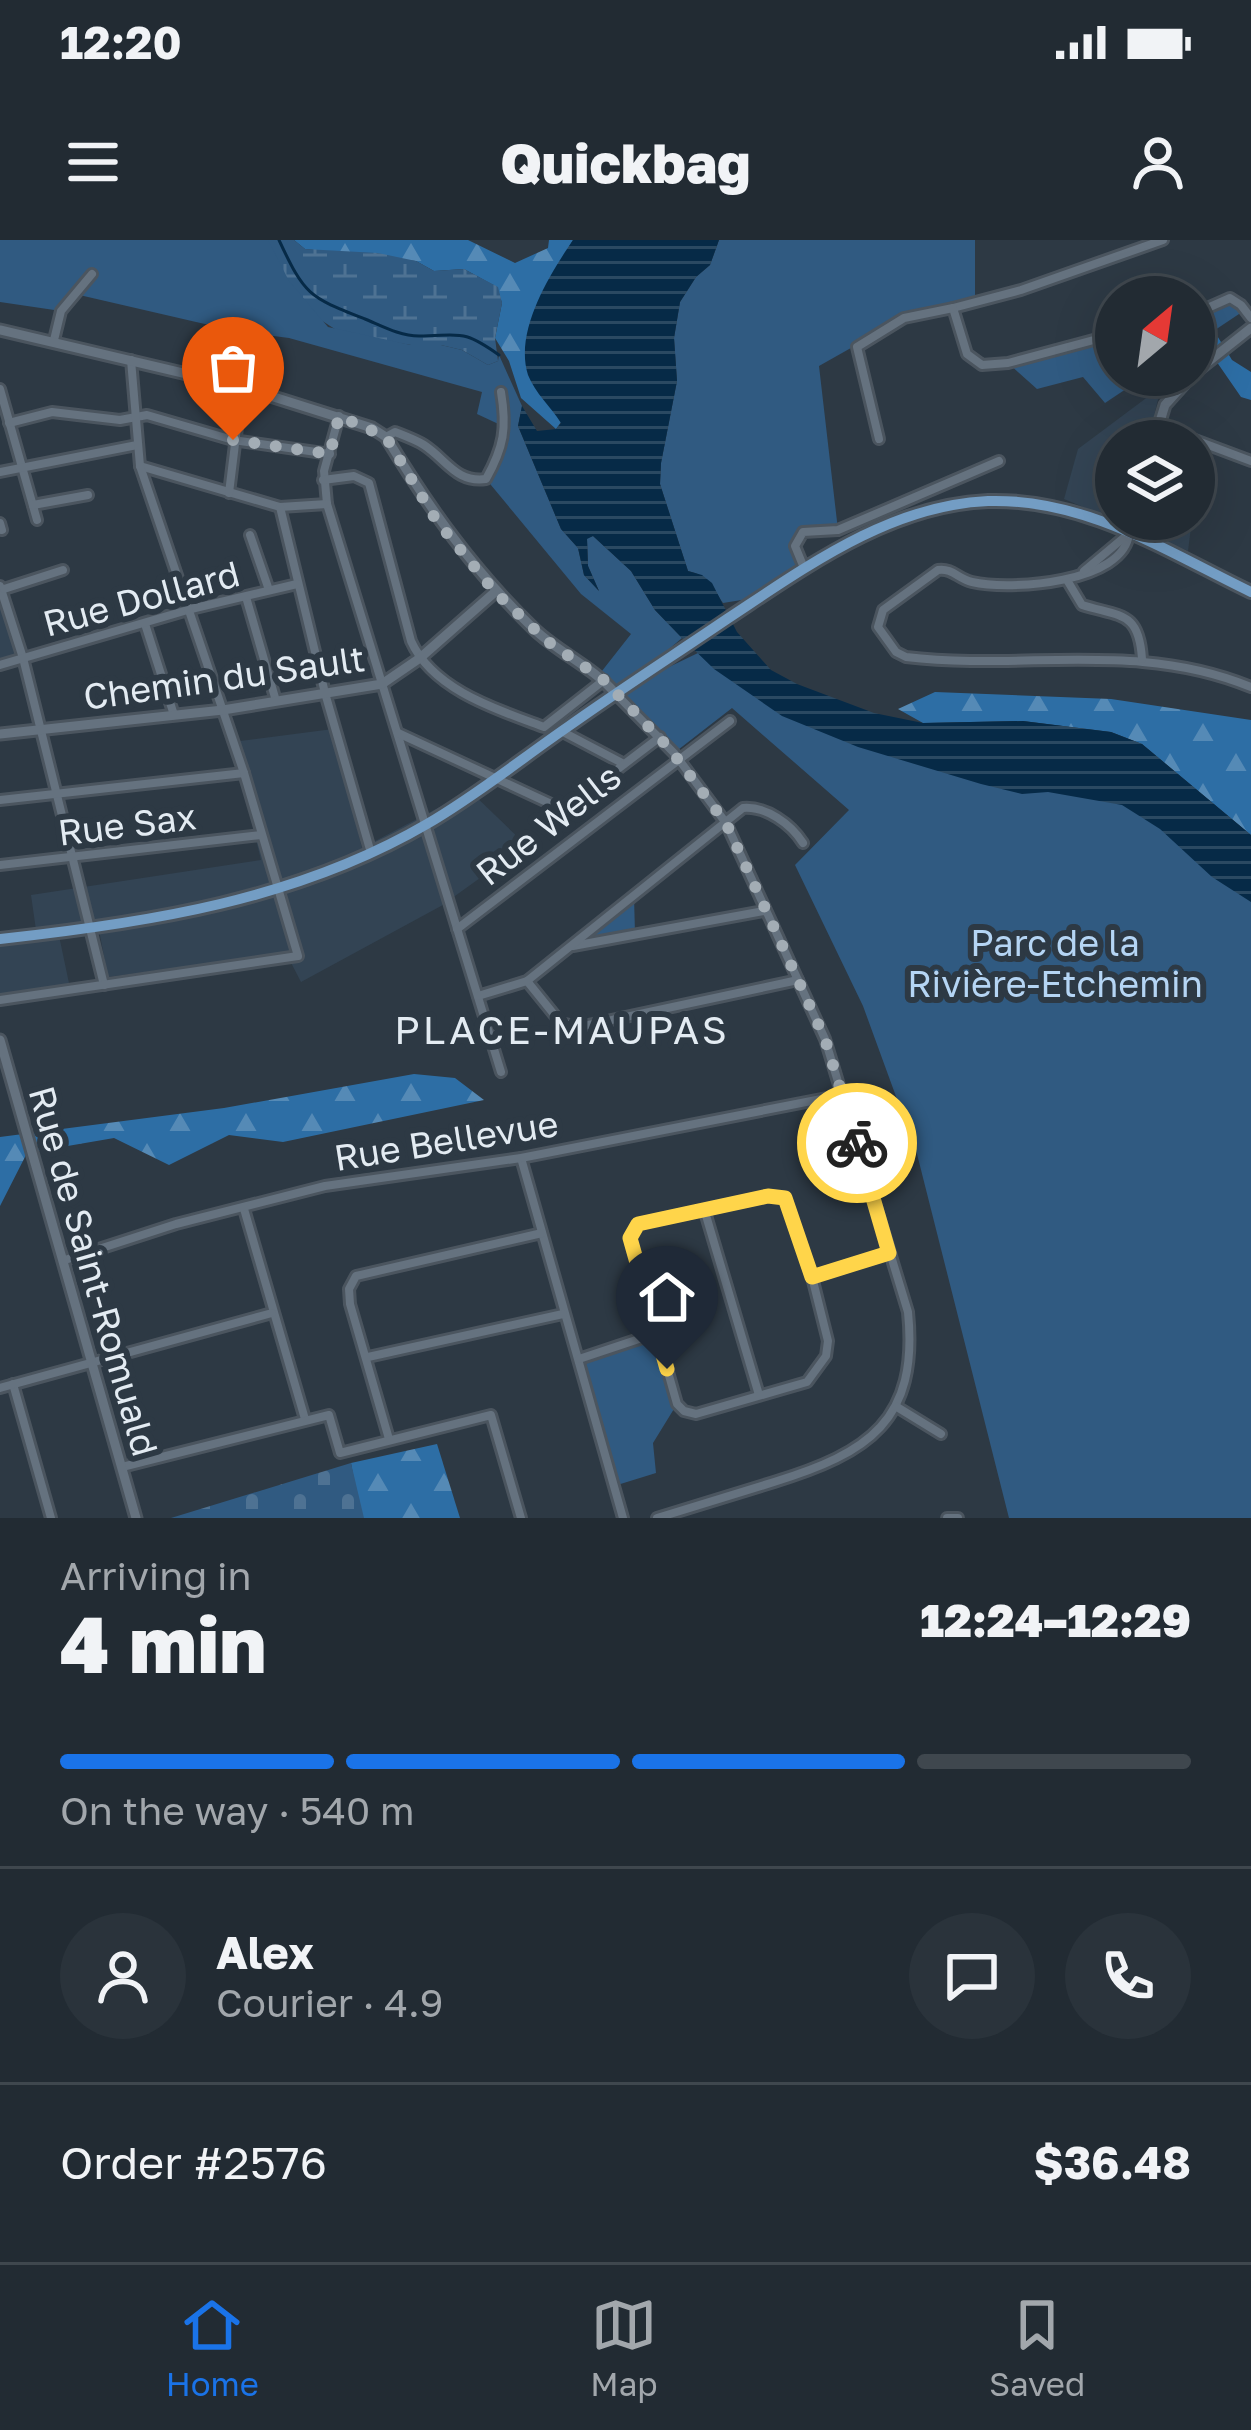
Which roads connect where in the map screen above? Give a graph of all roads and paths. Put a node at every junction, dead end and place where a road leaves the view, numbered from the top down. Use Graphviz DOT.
graph roads {
  1 [pos="1163,240"];
  2 [pos="92,274"];
  3 [pos="1215,305"];
  4 [pos="952,308"];
  5 [pos="1251,318"];
  6 [pos="1251,328"];
  7 [pos="0,330"];
  8 [pos="1095,339"];
  9 [pos="54,340"];
  10 [pos="1215,357"];
  11 [pos="131,359"];
  12 [pos="242,387"];
  13 [pos="0,389"];
  14 [pos="501,392"];
  15 [pos="339,416"];
  16 [pos="133,418"];
  17 [pos="9,423"];
  18 [pos="386,437"];
  19 [pos="879,439"];
  20 [pos="233,440"];
  21 [pos="137,445"];
  22 [pos="1215,448"];
  23 [pos="330,454"];
  24 [pos="999,461"];
  25 [pos="1251,461"];
  26 [pos="140,466"];
  27 [pos="21,467"];
  28 [pos="0,472"];
  29 [pos="323,480"];
  30 [pos="229,493"];
  31 [pos="88,494"];
  32 [pos="327,504"];
  33 [pos="33,506"];
  34 [pos="280,508"];
  35 [pos="1095,519"];
  36 [pos="37,520"];
  37 [pos="250,535"];
  38 [pos="1128,540"];
  39 [pos="1145,540"];
  40 [pos="804,568"];
  41 [pos="63,570"];
  42 [pos="1066,580"];
  43 [pos="297,584"];
  44 [pos="2,587"];
  45 [pos="269,590"];
  46 [pos="495,592"];
  47 [pos="1251,592"];
  48 [pos="246,597"];
  49 [pos="191,609"];
  50 [pos="145,624"];
  51 [pos="23,658"];
  52 [pos="420,658"];
  53 [pos="1142,659"];
  54 [pos="0,665"];
  55 [pos="604,680"];
  56 [pos="382,684"];
  57 [pos="1251,687"];
  58 [pos="325,693"];
  59 [pos="615,693"];
  60 [pos="277,701"];
  61 [pos="223,710"];
  62 [pos="174,715"];
  63 [pos="730,721"];
  64 [pos="40,729"];
  65 [pos="561,731"];
  66 [pos="397,732"];
  67 [pos="0,734"];
  68 [pos="660,737"];
  69 [pos="678,758"];
  70 [pos="624,764"];
  71 [pos="244,773"];
  72 [pos="499,778"];
  73 [pos="58,794"];
  74 [pos="0,800"];
  75 [pos="726,823"];
  76 [pos="425,825"];
  77 [pos="261,835"];
  78 [pos="803,843"];
  79 [pos="371,853"];
  80 [pos="73,858"];
  81 [pos="0,865"];
  82 [pos="278,889"];
  83 [pos="764,910"];
  84 [pos="457,928"];
  85 [pos="90,929"];
  86 [pos="0,939"];
  87 [pos="572,946"];
  88 [pos="798,980"];
  89 [pos="526,981"];
  90 [pos="104,985"];
  91 [pos="478,996"];
  92 [pos="0,1000"];
  93 [pos="0,1040"];
  94 [pos="501,1072"];
  95 [pos="842,1095"];
  96 [pos="521,1158"];
  97 [pos="244,1209"];
  98 [pos="705,1212"];
  99 [pos="542,1233"];
  100 [pos="889,1253"];
  101 [pos="64,1260"];
  102 [pos="812,1277"];
  103 [pos="272,1312"];
  104 [pos="563,1314"];
  105 [pos="657,1334"];
  106 [pos="368,1357"];
  107 [pos="579,1359"];
  108 [pos="92,1362"];
  109 [pos="14,1384"];
  110 [pos="0,1388"];
  111 [pos="759,1395"];
  112 [pos="897,1407"];
  113 [pos="305,1419"];
  114 [pos="941,1434"];
  115 [pos="389,1439"];
  116 [pos="122,1467"];
  117 [pos="51,1518"];
  118 [pos="136,1518"];
  119 [pos="521,1518"];
  120 [pos="622,1518"];
  121 [pos="657,1518"];
  122 [pos="947,1518"];
  123 [pos="958,1518"];
  1 -- 4 [label="street"];
  2 -- 9 [label="street"];
  3 -- 5 [label="street"];
  4 -- 8 [label="street"];
  4 -- 19 [label="street"];
  6 -- 10 [label="street"];
  7 -- 9 [label="street"];
  9 -- 11 [label="street"];
  11 -- 12 [label="street"];
  11 -- 16 [label="street"];
  12 -- 15 [label="street"];
  12 -- 20 [label="street"];
  13 -- 17 [label="street"];
  14 -- 18 [label="street"];
  15 -- 18 [label="street"];
  15 -- 23 [label="street"];
  16 -- 17 [label="street"];
  16 -- 20 [label="street"];
  16 -- 21 [label="street"];
  17 -- 27 [label="street"];
  18 -- 46 [label="street"];
  20 -- 23 [label="street"];
  20 -- 30 [label="street"];
  21 -- 26 [label="street"];
  21 -- 27 [label="street"];
  22 -- 25 [label="street"];
  23 -- 29 [label="street"];
  24 -- 40 [label="street"];
  26 -- 30 [label="street"];
  26 -- 49 [label="street"];
  27 -- 28 [label="street"];
  27 -- 33 [label="street"];
  29 -- 32 [label="street"];
  29 -- 52 [label="street"];
  30 -- 34 [label="street"];
  31 -- 33 [label="street"];
  32 -- 34 [label="street"];
  32 -- 56 [label="street"];
  33 -- 36 [label="street"];
  34 -- 43 [label="street"];
  35 -- 40 [label="main road"];
  37 -- 45 [label="street"];
  38 -- 42 [label="street"];
  39 -- 47 [label="main road"];
  40 -- 59 [label="main road"];
  41 -- 44 [label="street"];
  42 -- 53 [label="street"];
  42 -- 53 [label="street"];
  43 -- 45 [label="street, Rue Dollard"];
  43 -- 58 [label="street"];
  44 -- 51 [label="street"];
  45 -- 48 [label="street, Rue Dollard"];
  46 -- 52 [label="street, Chemin du Sault"];
  46 -- 55 [label="street"];
  48 -- 49 [label="street, Rue Dollard"];
  48 -- 60 [label="street"];
  49 -- 50 [label="street, Rue Dollard"];
  49 -- 61 [label="street"];
  50 -- 51 [label="street, Rue Dollard"];
  50 -- 62 [label="street"];
  51 -- 54 [label="street, Rue Dollard"];
  51 -- 64 [label="street"];
  52 -- 55 [label="street"];
  52 -- 56 [label="street, Chemin du Sault"];
  53 -- 57 [label="street"];
  55 -- 59 [label="street"];
  56 -- 58 [label="street, Chemin du Sault"];
  56 -- 66 [label="street"];
  58 -- 60 [label="street, Chemin du Sault"];
  58 -- 79 [label="street"];
  59 -- 65 [label="main road"];
  59 -- 68 [label="street"];
  60 -- 61 [label="street, Chemin du Sault"];
  61 -- 62 [label="street, Chemin du Sault"];
  61 -- 71 [label="street"];
  62 -- 64 [label="street, Chemin du Sault"];
  63 -- 69 [label="street, Rue Wells"];
  64 -- 67 [label="street, Chemin du Sault"];
  64 -- 73 [label="street"];
  65 -- 70 [label="street"];
  65 -- 72 [label="main road"];
  66 -- 72 [label="street"];
  66 -- 76 [label="street"];
  68 -- 69 [label="street"];
  68 -- 70 [label="street"];
  69 -- 75 [label="street"];
  69 -- 84 [label="street, Rue Wells"];
  70 -- 72 [label="street"];
  71 -- 73 [label="street"];
  71 -- 77 [label="street"];
  72 -- 76 [label="main road"];
  73 -- 74 [label="street"];
  73 -- 80 [label="street"];
  75 -- 78 [label="street"];
  75 -- 83 [label="street"];
  75 -- 87 [label="street"];
  76 -- 79 [label="main road"];
  76 -- 84 [label="street"];
  77 -- 80 [label="street, Rue Sax"];
  77 -- 82 [label="street"];
  79 -- 82 [label="main road"];
  80 -- 81 [label="street, Rue Sax"];
  80 -- 85 [label="street"];
  82 -- 85 [label="main road"];
  82 -- 90 [label="street"];
  83 -- 87 [label="street"];
  83 -- 88 [label="street"];
  84 -- 91 [label="street"];
  85 -- 86 [label="main road"];
  85 -- 90 [label="street"];
  87 -- 89 [label="street"];
  88 -- 89 [label="street"];
  88 -- 95 [label="street"];
  89 -- 91 [label="street"];
  90 -- 92 [label="street"];
  91 -- 94 [label="street"];
  93 -- 101 [label="street, Rue de Saint-Romuald"];
  95 -- 96 [label="street, Rue Bellevue"];
  95 -- 100 [label="street"];
  96 -- 97 [label="street, Rue Bellevue"];
  96 -- 99 [label="street"];
  97 -- 101 [label="street, Rue Bellevue"];
  97 -- 103 [label="street"];
  98 -- 102 [label="street"];
  98 -- 105 [label="street"];
  98 -- 111 [label="street"];
  99 -- 104 [label="street"];
  99 -- 106 [label="street"];
  100 -- 102 [label="street"];
  100 -- 112 [label="street"];
  101 -- 108 [label="street, Rue de Saint-Romuald"];
  102 -- 111 [label="street"];
  103 -- 108 [label="street"];
  103 -- 113 [label="street"];
  104 -- 106 [label="street"];
  104 -- 107 [label="street"];
  105 -- 107 [label="street"];
  105 -- 111 [label="street"];
  106 -- 115 [label="street"];
  107 -- 120 [label="street"];
  108 -- 109 [label="street"];
  108 -- 116 [label="street, Rue de Saint-Romuald"];
  109 -- 110 [label="street"];
  109 -- 117 [label="street"];
  112 -- 114 [label="street"];
  112 -- 121 [label="street"];
  113 -- 115 [label="street"];
  113 -- 116 [label="street"];
  115 -- 119 [label="street"];
  116 -- 118 [label="street, Rue de Saint-Romuald"];
  122 -- 123 [label="street"];
}
